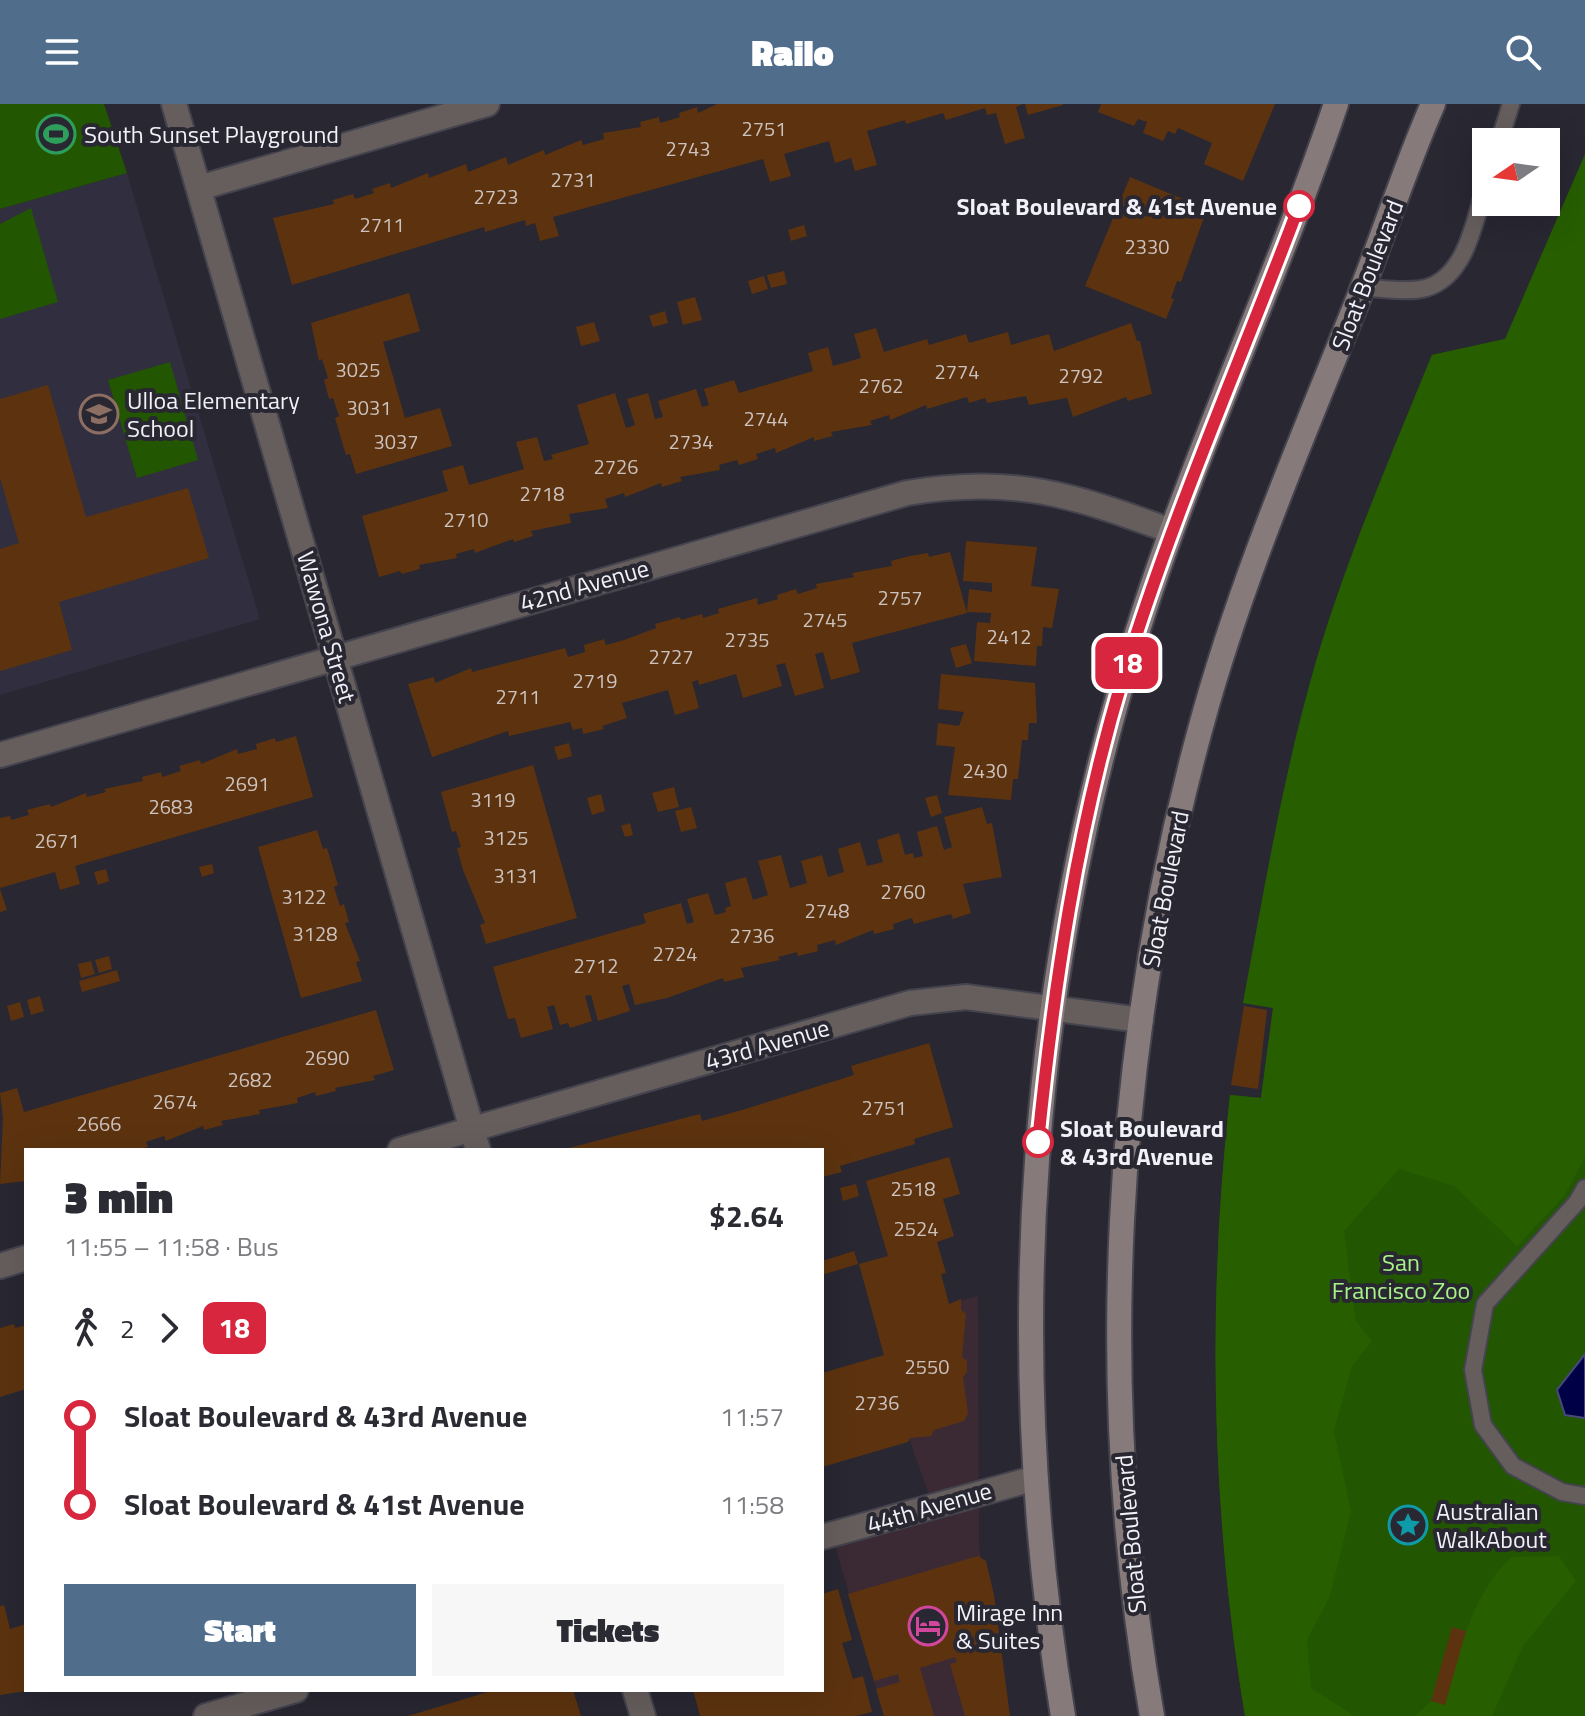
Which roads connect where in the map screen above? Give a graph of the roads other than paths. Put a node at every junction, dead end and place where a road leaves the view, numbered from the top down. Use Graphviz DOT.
graph roads {
  1 [pos="174,104"];
  2 [pos="487,104"];
  3 [pos="1336,104"];
  4 [pos="1433,104"];
  5 [pos="1511,104"];
  6 [pos="1503,128"];
  7 [pos="199,188"];
  8 [pos="1475,216"];
  9 [pos="1362,288"];
  10 [pos="1171,531"];
  11 [pos="335,657"];
  12 [pos="0,755"];
  13 [pos="1053,1008"];
  14 [pos="1141,1020"];
  15 [pos="475,1140"];
  16 [pos="415,1148"];
  17 [pos="1585,1188"];
  18 [pos="24,1259"];
  19 [pos="0,1266"];
  20 [pos="1036,1478"];
  21 [pos="1585,1496"];
  22 [pos="824,1536"];
  23 [pos="289,1692"];
  24 [pos="636,1692"];
  25 [pos="206,1716"];
  26 [pos="643,1716"];
  27 [pos="1063,1716"];
  28 [pos="1152,1716"];
  1 -- 7 [label="street, Wawona Street"];
  2 -- 7 [label="street"];
  3 -- 10 [label="street"];
  4 -- 9 [label="street, Sloat Boulevard"];
  5 -- 6 [label="lane"];
  7 -- 11 [label="street, Wawona Street"];
  8 -- 9 [label="lane"];
  9 -- 14 [label="street, Sloat Boulevard"];
  10 -- 11 [label="street, 42nd Avenue"];
  10 -- 13 [label="street"];
  11 -- 12 [label="street, 42nd Avenue"];
  11 -- 15 [label="street, Wawona Street"];
  13 -- 14 [label="street, 43rd Avenue"];
  13 -- 15 [label="street, 43rd Avenue"];
  13 -- 20 [label="street"];
  14 -- 28 [label="street, Sloat Boulevard"];
  15 -- 16 [label="street, 43rd Avenue"];
  17 -- 21 [label="lane"];
  18 -- 19 [label="street"];
  20 -- 22 [label="street, 44th Avenue"];
  20 -- 27 [label="street"];
  23 -- 25 [label="street"];
  24 -- 26 [label="street"];
}
